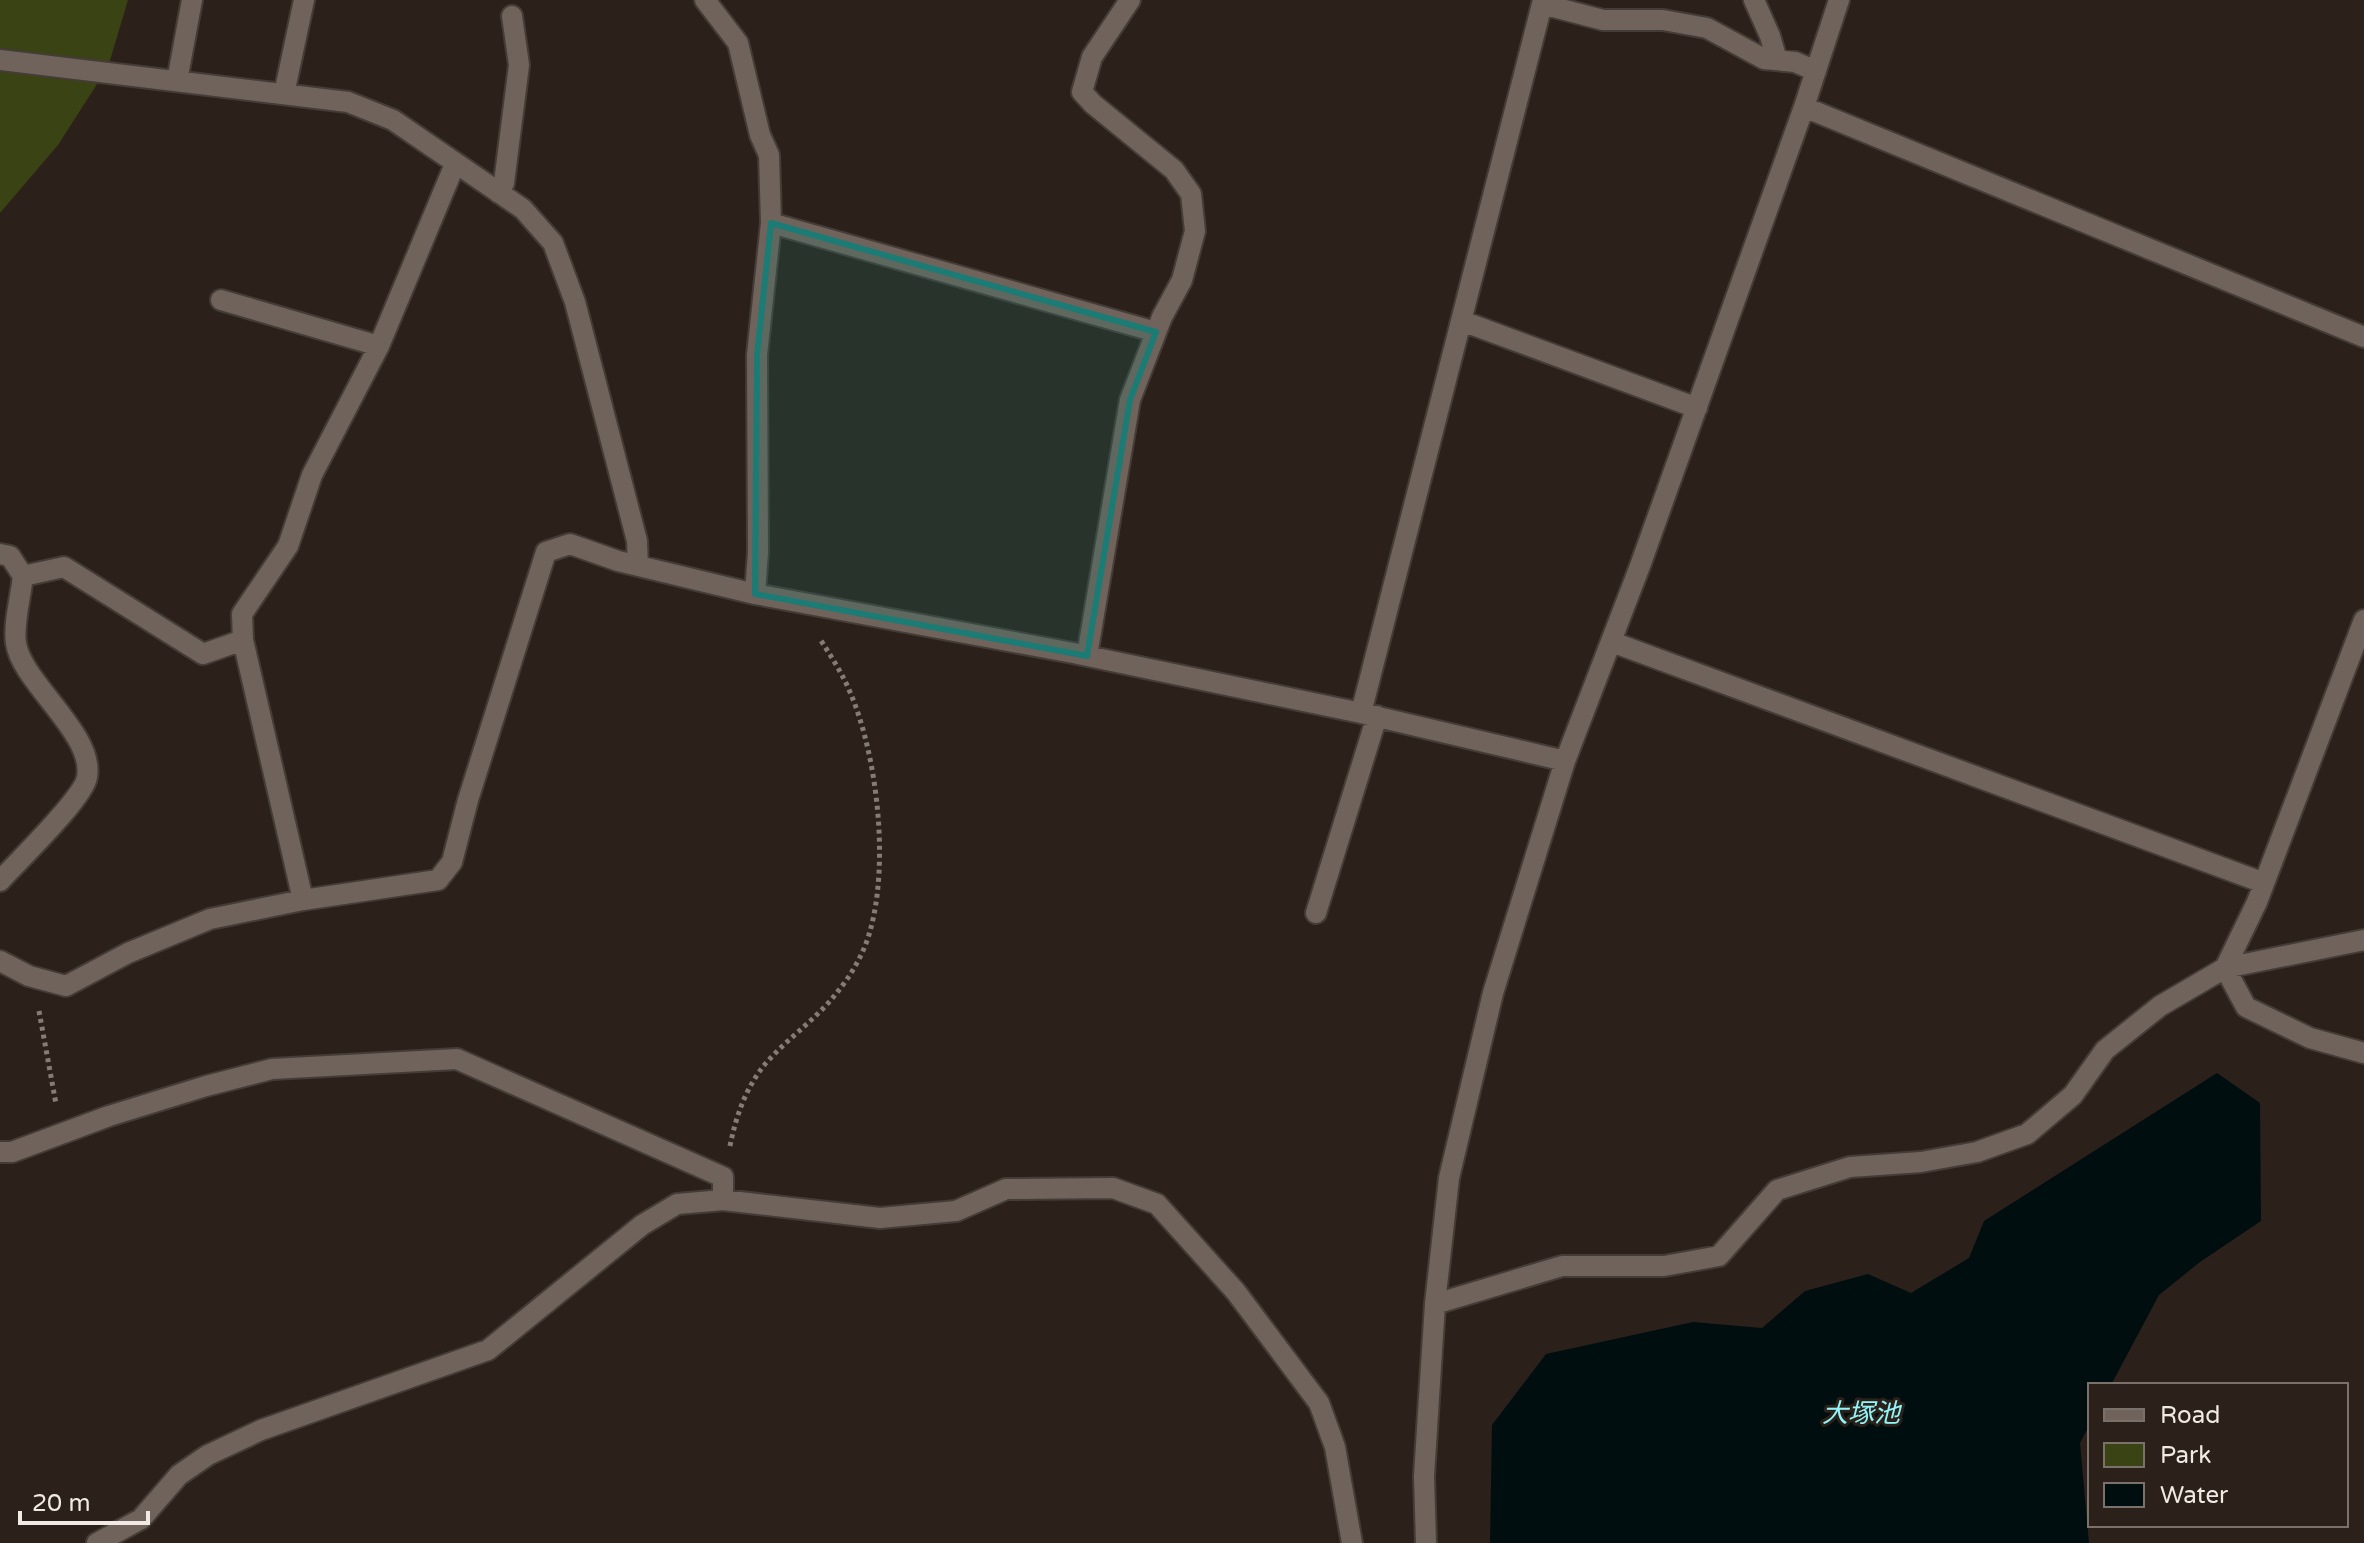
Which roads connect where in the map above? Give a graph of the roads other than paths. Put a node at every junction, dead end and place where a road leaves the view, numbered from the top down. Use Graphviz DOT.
graph roads {
  1 [pos="192,0"];
  2 [pos="304,0"];
  3 [pos="705,0"];
  4 [pos="1130,0"];
  5 [pos="1754,0"];
  6 [pos="1839,0"];
  7 [pos="1540,2"];
  8 [pos="512,16"];
  9 [pos="0,60"];
  10 [pos="1777,60"];
  11 [pos="1816,71"];
  12 [pos="177,81"];
  13 [pos="284,94"];
  14 [pos="1804,107"];
  15 [pos="455,164"];
  16 [pos="499,193"];
  17 [pos="771,223"];
  18 [pos="221,300"];
  19 [pos="1462,321"];
  20 [pos="1156,332"];
  21 [pos="2364,337"];
  22 [pos="379,346"];
  23 [pos="1697,408"];
  24 [pos="0,554"];
  25 [pos="638,566"];
  26 [pos="23,576"];
  27 [pos="755,594"];
  28 [pos="2364,620"];
  29 [pos="243,640"];
  30 [pos="1612,642"];
  31 [pos="1087,656"];
  32 [pos="1369,715"];
  33 [pos="1565,761"];
  34 [pos="0,881"];
  35 [pos="2264,883"];
  36 [pos="303,900"];
  37 [pos="1316,913"];
  38 [pos="2364,940"];
  39 [pos="0,961"];
  40 [pos="2225,968"];
  41 [pos="2364,1053"];
  42 [pos="0,1152"];
  43 [pos="723,1200"];
  44 [pos="1435,1304"];
  45 [pos="97,1543"];
  46 [pos="1352,1543"];
  47 [pos="1426,1543"];
  1 -- 12 [label="street"];
  2 -- 13 [label="street"];
  3 -- 17 [label="street"];
  4 -- 20 [label="street"];
  5 -- 10 [label="street"];
  6 -- 11 [label="street"];
  7 -- 10 [label="street"];
  7 -- 19 [label="street"];
  8 -- 16 [label="street"];
  9 -- 12 [label="street"];
  10 -- 11 [label="street"];
  11 -- 14 [label="street"];
  12 -- 13 [label="street"];
  13 -- 15 [label="street"];
  14 -- 21 [label="street"];
  14 -- 23 [label="street"];
  15 -- 16 [label="street"];
  15 -- 22 [label="street"];
  16 -- 25 [label="street"];
  17 -- 20 [label="street"];
  17 -- 27 [label="street"];
  18 -- 22 [label="street"];
  19 -- 23 [label="street"];
  19 -- 32 [label="street"];
  20 -- 31 [label="street"];
  22 -- 29 [label="street"];
  23 -- 30 [label="street"];
  24 -- 26 [label="street"];
  25 -- 27 [label="street"];
  25 -- 36 [label="street"];
  26 -- 29 [label="street"];
  26 -- 34 [label="street"];
  27 -- 31 [label="street"];
  28 -- 35 [label="street"];
  29 -- 36 [label="street"];
  30 -- 33 [label="street"];
  30 -- 35 [label="street"];
  31 -- 32 [label="street"];
  32 -- 33 [label="street"];
  32 -- 37 [label="street"];
  33 -- 44 [label="street"];
  35 -- 40 [label="street"];
  36 -- 39 [label="street"];
  38 -- 40 [label="street"];
  40 -- 41 [label="street"];
  40 -- 44 [label="street"];
  42 -- 43 [label="street"];
  43 -- 45 [label="street"];
  43 -- 46 [label="street"];
  44 -- 47 [label="street"];
}
